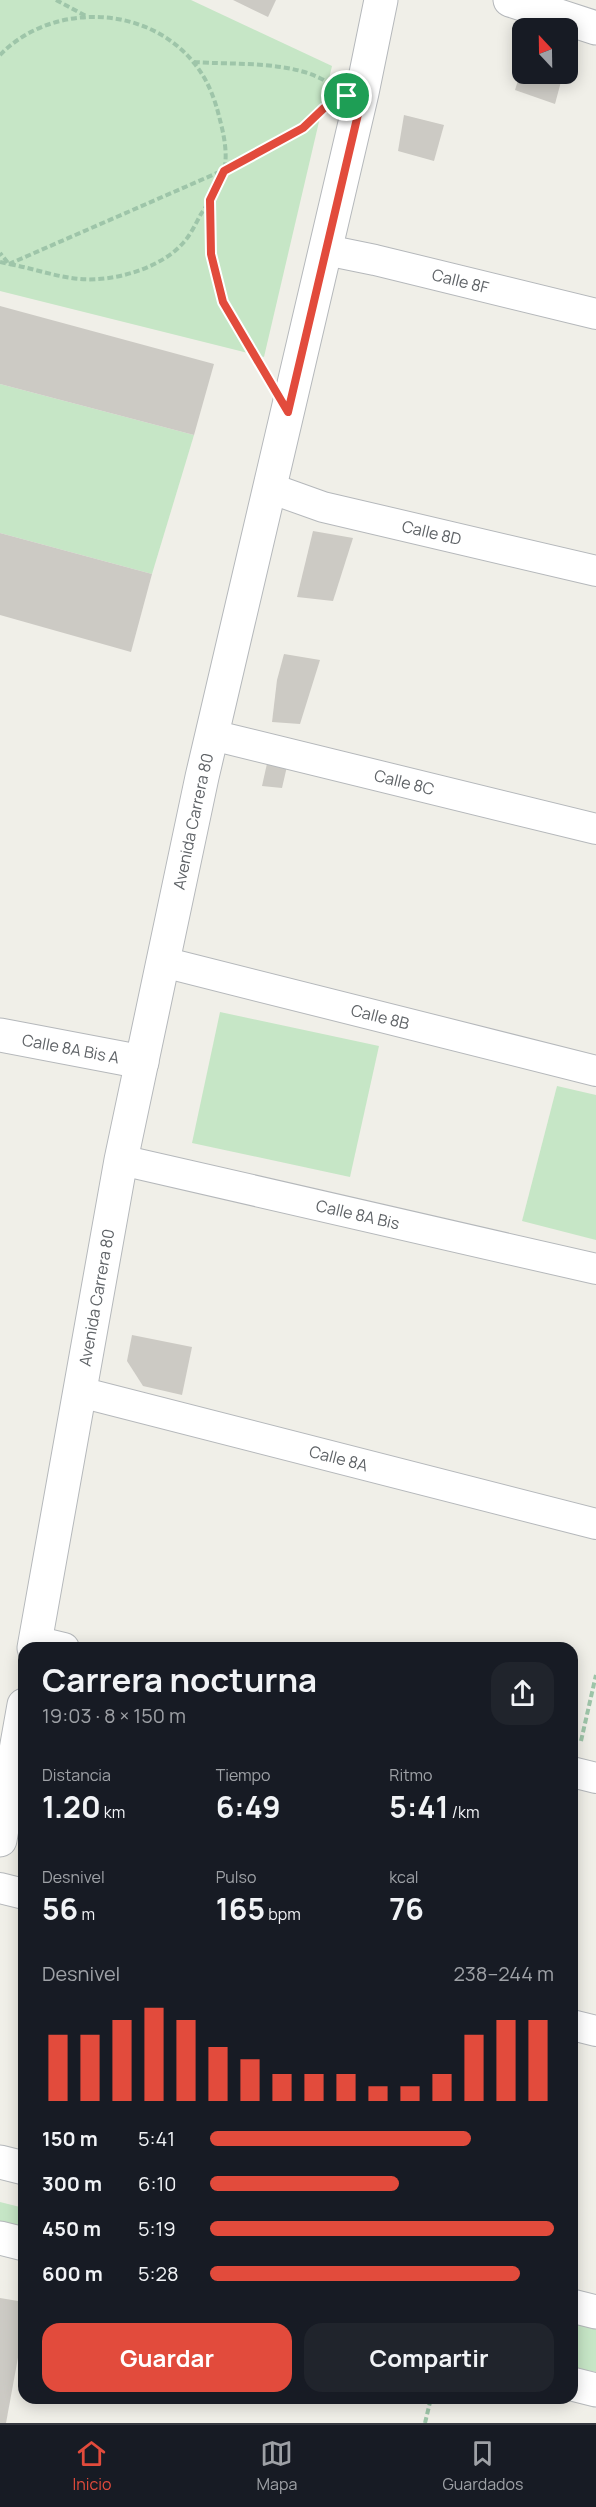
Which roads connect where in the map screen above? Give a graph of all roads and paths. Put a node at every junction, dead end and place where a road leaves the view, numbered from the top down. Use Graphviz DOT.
graph roads {
  1 [pos="56,0"];
  2 [pos="381,0"];
  3 [pos="510,0"];
  4 [pos="86,16"];
  5 [pos="596,28"];
  6 [pos="0,55"];
  7 [pos="194,62"];
  8 [pos="355,94"];
  9 [pos="224,171"];
  10 [pos="210,200"];
  11 [pos="326,250"];
  12 [pos="0,253"];
  13 [pos="0,262"];
  14 [pos="9,264"];
  15 [pos="596,315"];
  16 [pos="288,412"];
  17 [pos="270,488"];
  18 [pos="596,571"];
  19 [pos="212,735"];
  20 [pos="596,829"];
  21 [pos="163,962"];
  22 [pos="0,1035"];
  23 [pos="142,1062"];
  24 [pos="596,1071"];
  25 [pos="121,1160"];
  26 [pos="596,1269"];
  27 [pos="80,1392"];
  28 [pos="596,1524"];
  29 [pos="45,1642"];
  30 [pos="596,1674"];
  31 [pos="18,1739"];
  32 [pos="580,1775"];
  33 [pos="0,1840"];
  34 [pos="0,1888"];
  35 [pos="18,1892"];
  36 [pos="578,2026"];
  37 [pos="596,2031"];
  38 [pos="0,2162"];
  39 [pos="18,2166"];
  40 [pos="0,2238"];
  41 [pos="18,2242"];
  42 [pos="578,2308"];
  43 [pos="596,2312"];
  44 [pos="578,2386"];
  45 [pos="596,2390"];
  46 [pos="430,2404"];
  47 [pos="425,2423"];
  1 -- 4 [label="path"];
  2 -- 8 [label="street, Avenida Carrera 80"];
  3 -- 5 [label="street"];
  4 -- 6 [label="path"];
  4 -- 7 [label="path"];
  7 -- 8 [label="path"];
  7 -- 9 [label="path"];
  8 -- 9 [label="path"];
  8 -- 11 [label="street, Avenida Carrera 80"];
  9 -- 10 [label="path"];
  9 -- 14 [label="path"];
  10 -- 14 [label="path"];
  10 -- 16 [label="path"];
  11 -- 15 [label="street, Calle 8F"];
  11 -- 16 [label="street, Avenida Carrera 80"];
  12 -- 14 [label="path"];
  13 -- 14 [label="path"];
  16 -- 17 [label="street, Avenida Carrera 80"];
  17 -- 18 [label="street, Calle 8D"];
  17 -- 19 [label="street, Avenida Carrera 80"];
  19 -- 20 [label="street, Calle 8C"];
  19 -- 21 [label="street, Avenida Carrera 80"];
  21 -- 23 [label="street, Avenida Carrera 80"];
  21 -- 24 [label="street, Calle 8B"];
  22 -- 23 [label="street, Calle 8A Bis A"];
  23 -- 25 [label="street, Avenida Carrera 80"];
  25 -- 26 [label="street, Calle 8A Bis"];
  25 -- 27 [label="street, Avenida Carrera 80"];
  27 -- 28 [label="street, Calle 8A"];
  27 -- 29 [label="street, Avenida Carrera 80"];
  30 -- 32 [label="path"];
  31 -- 33 [label="street"];
  34 -- 35 [label="street"];
  36 -- 37 [label="street"];
  38 -- 39 [label="street"];
  40 -- 41 [label="street"];
  42 -- 43 [label="street"];
  44 -- 45 [label="street"];
  46 -- 47 [label="path"];
}
